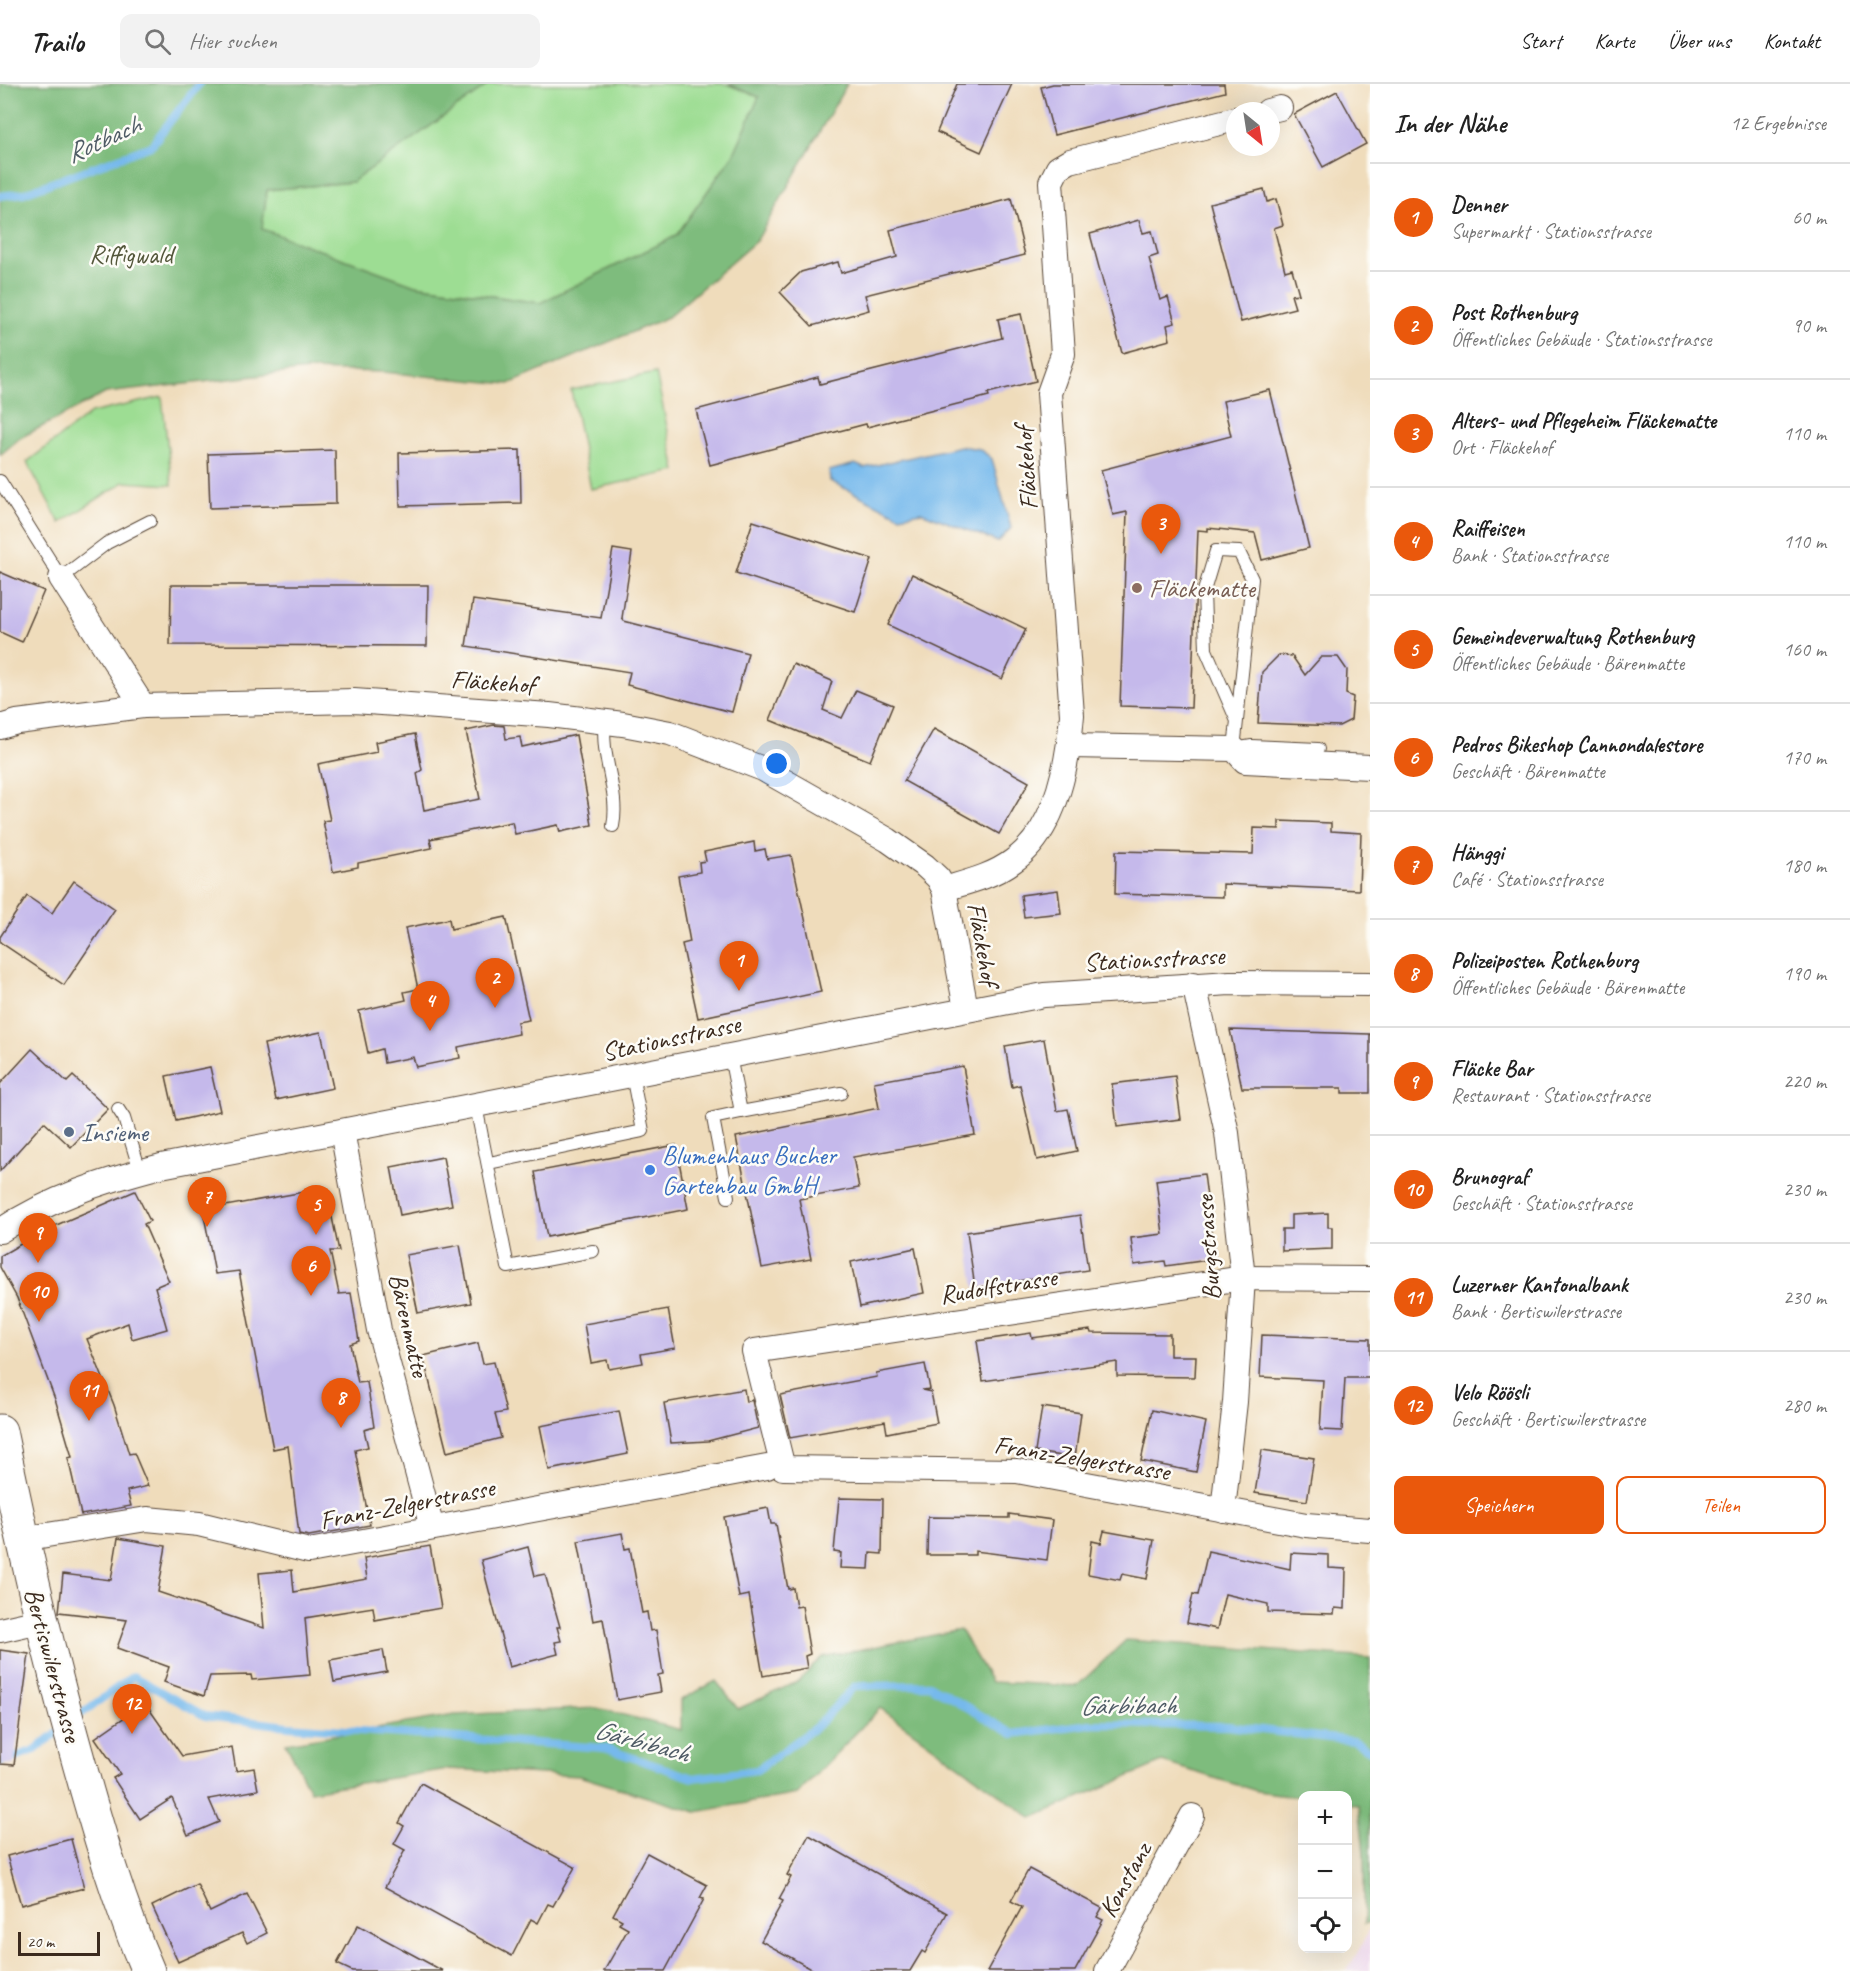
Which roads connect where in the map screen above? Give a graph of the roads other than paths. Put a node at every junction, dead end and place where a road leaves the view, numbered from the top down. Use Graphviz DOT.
graph roads {
  1 [pos="1226,121"];
  2 [pos="0,481"];
  3 [pos="150,521"];
  4 [pos="61,578"];
  5 [pos="143,706"];
  6 [pos="1237,721"];
  7 [pos="605,722"];
  8 [pos="0,727"];
  9 [pos="1070,746"];
  10 [pos="1234,749"];
  11 [pos="1318,749"];
  12 [pos="1370,767"];
  13 [pos="613,826"];
  14 [pos="944,889"];
  15 [pos="1194,984"];
  16 [pos="1370,984"];
  17 [pos="966,1010"];
  18 [pos="730,1056"];
  19 [pos="632,1076"];
  20 [pos="841,1093"];
  21 [pos="476,1106"];
  22 [pos="118,1108"];
  23 [pos="741,1112"];
  24 [pos="342,1131"];
  25 [pos="489,1162"];
  26 [pos="140,1171"];
  27 [pos="728,1197"];
  28 [pos="0,1231"];
  29 [pos="593,1251"];
  30 [pos="1243,1278"];
  31 [pos="1370,1279"];
  32 [pos="0,1431"];
  33 [pos="775,1468"];
  34 [pos="1222,1510"];
  35 [pos="432,1528"];
  36 [pos="1370,1530"];
  37 [pos="22,1539"];
  38 [pos="40,1621"];
  39 [pos="0,1630"];
  40 [pos="1192,1816"];
  41 [pos="148,1971"];
  42 [pos="1107,1971"];
  1 -- 9 [label="street, Fläckehof"];
  2 -- 4 [label="lane"];
  3 -- 4 [label="lane"];
  4 -- 5 [label="street"];
  5 -- 7 [label="street, Fläckehof"];
  5 -- 8 [label="street, Fläckehof"];
  6 -- 6 [label="lane"];
  6 -- 10 [label="lane"];
  7 -- 13 [label="lane"];
  7 -- 14 [label="street, Fläckehof"];
  9 -- 10 [label="street"];
  9 -- 14 [label="street, Fläckehof"];
  10 -- 11 [label="lane"];
  10 -- 12 [label="street"];
  14 -- 17 [label="street, Fläckehof"];
  15 -- 16 [label="street, Stationsstrasse"];
  15 -- 17 [label="street, Stationsstrasse"];
  15 -- 30 [label="street, Burgstrasse"];
  17 -- 18 [label="street, Stationsstrasse"];
  18 -- 19 [label="street, Stationsstrasse"];
  18 -- 23 [label="lane"];
  19 -- 21 [label="street, Stationsstrasse"];
  19 -- 25 [label="lane"];
  20 -- 23 [label="lane"];
  21 -- 24 [label="street, Stationsstrasse"];
  21 -- 25 [label="lane"];
  22 -- 26 [label="lane"];
  23 -- 27 [label="lane"];
  24 -- 26 [label="street, Stationsstrasse"];
  24 -- 35 [label="street, Bärenmatte"];
  25 -- 29 [label="lane"];
  26 -- 28 [label="street, Stationsstrasse"];
  30 -- 31 [label="street, Rudolfstrasse"];
  30 -- 33 [label="street, Rudolfstrasse"];
  30 -- 34 [label="street, Burgstrasse"];
  32 -- 37 [label="main road, Bertiswilerstrasse"];
  33 -- 34 [label="street, Franz-Zelgerstrasse"];
  33 -- 35 [label="street, Franz-Zelgerstrasse"];
  34 -- 36 [label="street, Franz-Zelgerstrasse"];
  35 -- 37 [label="street, Franz-Zelgerstrasse"];
  37 -- 38 [label="main road, Bertiswilerstrasse"];
  38 -- 39 [label="street"];
  38 -- 41 [label="main road, Bertiswilerstrasse"];
  40 -- 42 [label="street, Konstanz"];
}
